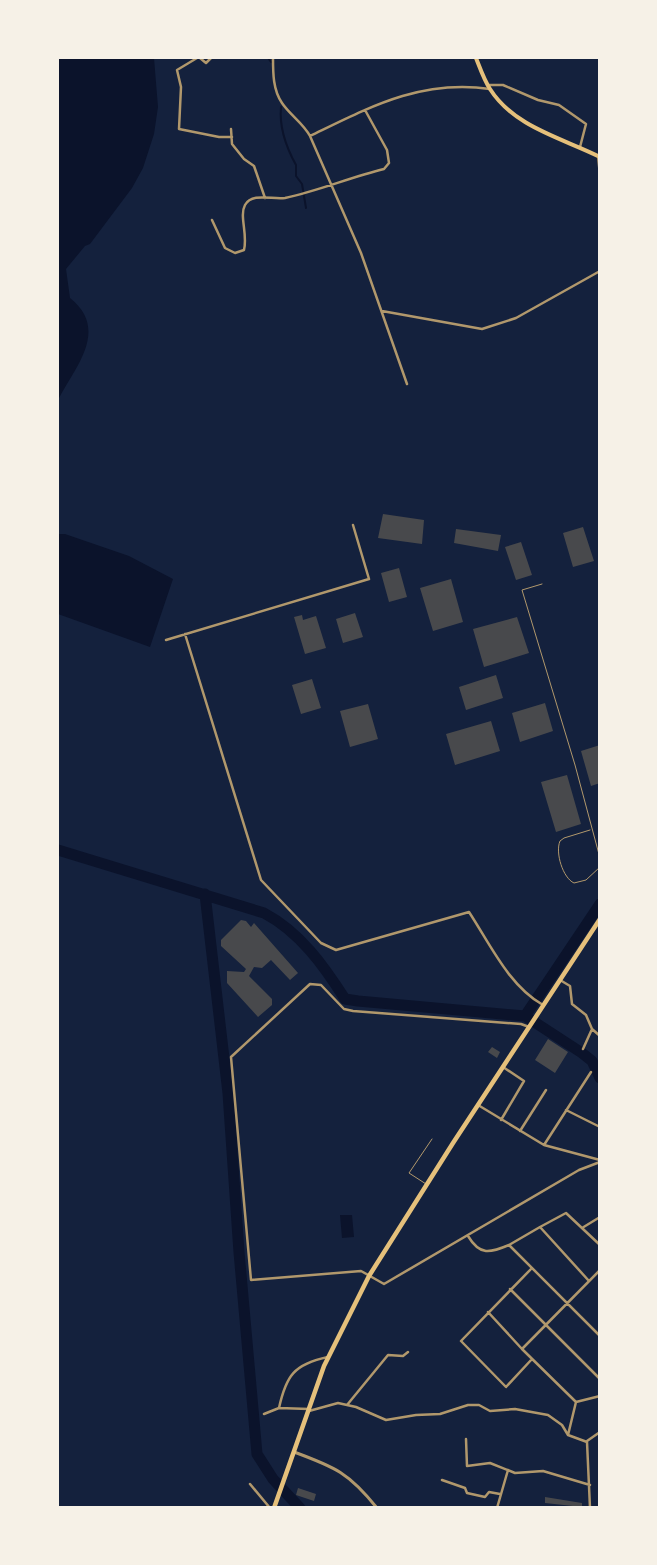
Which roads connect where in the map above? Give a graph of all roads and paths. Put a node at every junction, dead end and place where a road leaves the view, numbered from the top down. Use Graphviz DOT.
graph roads {
  1 [pos="198,58"];
  2 [pos="211,58"];
  3 [pos="273,58"];
  4 [pos="476,58"];
  5 [pos="489,87"];
  6 [pos="364,110"];
  7 [pos="231,129"];
  8 [pos="310,136"];
  9 [pos="232,137"];
  10 [pos="580,148"];
  11 [pos="599,156"];
  12 [pos="600,175"];
  13 [pos="330,184"];
  14 [pos="265,198"];
  15 [pos="212,220"];
  16 [pos="600,271"];
  17 [pos="382,311"];
  18 [pos="406,384"];
  19 [pos="353,525"];
  20 [pos="542,584"];
  21 [pos="185,634"];
  22 [pos="166,640"];
  23 [pos="591,829"];
  24 [pos="600,858"];
  25 [pos="600,867"];
  26 [pos="600,919"];
  27 [pos="560,980"];
  28 [pos="543,1005"];
  29 [pos="530,1026"];
  30 [pos="592,1029"];
  31 [pos="600,1036"];
  32 [pos="583,1049"];
  33 [pos="503,1067"];
  34 [pos="591,1072"];
  35 [pos="546,1090"];
  36 [pos="478,1105"];
  37 [pos="566,1110"];
  38 [pos="500,1120"];
  39 [pos="600,1127"];
  40 [pos="519,1131"];
  41 [pos="432,1139"];
  42 [pos="544,1145"];
  43 [pos="600,1161"];
  44 [pos="426,1185"];
  45 [pos="600,1216"];
  46 [pos="540,1227"];
  47 [pos="582,1228"];
  48 [pos="468,1236"];
  49 [pos="509,1244"];
  50 [pos="600,1245"];
  51 [pos="531,1269"];
  52 [pos="600,1270"];
  53 [pos="369,1276"];
  54 [pos="589,1281"];
  55 [pos="510,1289"];
  56 [pos="566,1304"];
  57 [pos="488,1312"];
  58 [pos="545,1326"];
  59 [pos="600,1336"];
  60 [pos="522,1349"];
  61 [pos="408,1352"];
  62 [pos="328,1356"];
  63 [pos="532,1359"];
  64 [pos="599,1377"];
  65 [pos="600,1396"];
  66 [pos="576,1402"];
  67 [pos="347,1405"];
  68 [pos="279,1408"];
  69 [pos="308,1410"];
  70 [pos="264,1414"];
  71 [pos="600,1432"];
  72 [pos="568,1435"];
  73 [pos="466,1439"];
  74 [pos="587,1442"];
  75 [pos="294,1452"];
  76 [pos="508,1470"];
  77 [pos="442,1480"];
  78 [pos="250,1484"];
  79 [pos="590,1485"];
  80 [pos="500,1494"];
  81 [pos="270,1508"];
  82 [pos="274,1508"];
  83 [pos="377,1508"];
  84 [pos="497,1508"];
  85 [pos="590,1508"];
  1 -- 2 [label="street"];
  1 -- 9 [label="street"];
  3 -- 8 [label="street"];
  4 -- 5 [label="main road"];
  5 -- 6 [label="street"];
  5 -- 10 [label="main road"];
  5 -- 10 [label="street"];
  6 -- 8 [label="street"];
  6 -- 13 [label="street"];
  7 -- 9 [label="street"];
  8 -- 13 [label="street"];
  9 -- 14 [label="street"];
  10 -- 11 [label="main road"];
  11 -- 12 [label="street"];
  13 -- 14 [label="street"];
  13 -- 17 [label="street"];
  14 -- 15 [label="street"];
  16 -- 17 [label="street"];
  17 -- 18 [label="street"];
  19 -- 21 [label="street"];
  20 -- 23 [label="lane"];
  21 -- 22 [label="street"];
  21 -- 28 [label="street"];
  23 -- 24 [label="lane"];
  23 -- 25 [label="lane"];
  26 -- 27 [label="highway"];
  27 -- 28 [label="highway"];
  27 -- 30 [label="street"];
  28 -- 29 [label="highway"];
  29 -- 33 [label="highway"];
  29 -- 53 [label="street"];
  30 -- 31 [label="street"];
  30 -- 32 [label="street"];
  33 -- 36 [label="highway"];
  33 -- 38 [label="street"];
  34 -- 37 [label="street"];
  35 -- 40 [label="street"];
  36 -- 38 [label="street"];
  36 -- 44 [label="highway"];
  37 -- 39 [label="street"];
  37 -- 42 [label="street"];
  38 -- 40 [label="street"];
  40 -- 42 [label="street"];
  41 -- 44 [label="lane"];
  42 -- 43 [label="street"];
  43 -- 48 [label="street"];
  44 -- 53 [label="highway"];
  45 -- 47 [label="street"];
  46 -- 47 [label="street"];
  46 -- 49 [label="street"];
  46 -- 54 [label="street"];
  47 -- 50 [label="street"];
  48 -- 49 [label="street"];
  48 -- 53 [label="street"];
  49 -- 51 [label="street"];
  51 -- 55 [label="street"];
  51 -- 56 [label="street"];
  52 -- 54 [label="street"];
  53 -- 62 [label="highway"];
  54 -- 56 [label="street"];
  55 -- 57 [label="street"];
  55 -- 58 [label="street"];
  56 -- 58 [label="street"];
  56 -- 59 [label="street"];
  57 -- 60 [label="street"];
  57 -- 63 [label="street"];
  58 -- 60 [label="street"];
  58 -- 64 [label="street"];
  60 -- 63 [label="street"];
  61 -- 67 [label="street"];
  62 -- 68 [label="street"];
  62 -- 69 [label="highway"];
  63 -- 66 [label="street"];
  65 -- 66 [label="street"];
  66 -- 72 [label="street"];
  67 -- 69 [label="street"];
  67 -- 72 [label="street"];
  68 -- 69 [label="street"];
  68 -- 70 [label="street"];
  69 -- 75 [label="highway"];
  71 -- 74 [label="street"];
  72 -- 74 [label="street"];
  73 -- 76 [label="street"];
  74 -- 79 [label="street"];
  75 -- 82 [label="highway"];
  75 -- 83 [label="street"];
  76 -- 79 [label="street"];
  76 -- 80 [label="street"];
  77 -- 80 [label="street"];
  78 -- 81 [label="street"];
  79 -- 85 [label="street"];
  80 -- 84 [label="street"];
}
